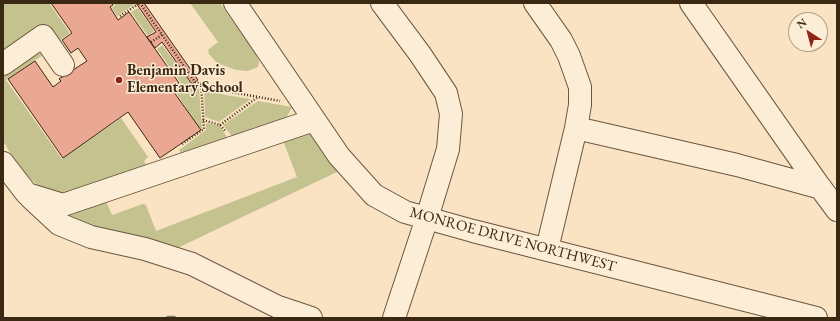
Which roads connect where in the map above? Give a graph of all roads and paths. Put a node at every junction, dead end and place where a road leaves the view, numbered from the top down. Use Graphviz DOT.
graph roads {
  1 [pos="140,3"];
  2 [pos="235,3"];
  3 [pos="382,3"];
  4 [pos="536,3"];
  5 [pos="691,3"];
  6 [pos="120,16"];
  7 [pos="162,35"];
  8 [pos="151,42"];
  9 [pos="3,64"];
  10 [pos="63,65"];
  11 [pos="201,84"];
  12 [pos="258,97"];
  13 [pos="286,102"];
  14 [pos="203,120"];
  15 [pos="314,120"];
  16 [pos="220,125"];
  17 [pos="576,128"];
  18 [pos="227,134"];
  19 [pos="180,146"];
  20 [pos="3,163"];
  21 [pos="821,188"];
  22 [pos="27,194"];
  23 [pos="837,210"];
  24 [pos="428,218"];
  25 [pos="547,249"];
  26 [pos="311,318"];
  27 [pos="394,318"];
  28 [pos="816,318"];
  1 -- 6 [label="path"];
  1 -- 7 [label="path"];
  2 -- 15 [label="street, MONROE DRIVE NORTHWEST"];
  3 -- 24 [label="street"];
  4 -- 17 [label="street"];
  5 -- 21 [label="street"];
  7 -- 8 [label="path"];
  7 -- 11 [label="path"];
  9 -- 10 [label="street"];
  11 -- 12 [label="path"];
  11 -- 14 [label="path"];
  12 -- 13 [label="path"];
  12 -- 16 [label="path"];
  14 -- 16 [label="path"];
  14 -- 19 [label="path"];
  15 -- 22 [label="street"];
  15 -- 24 [label="street, MONROE DRIVE NORTHWEST"];
  16 -- 18 [label="path"];
  17 -- 21 [label="street"];
  17 -- 25 [label="street"];
  20 -- 22 [label="street"];
  21 -- 23 [label="street"];
  22 -- 26 [label="street"];
  24 -- 25 [label="street, MONROE DRIVE NORTHWEST"];
  24 -- 27 [label="street"];
  25 -- 28 [label="street, MONROE DRIVE NORTHWEST"];
}
